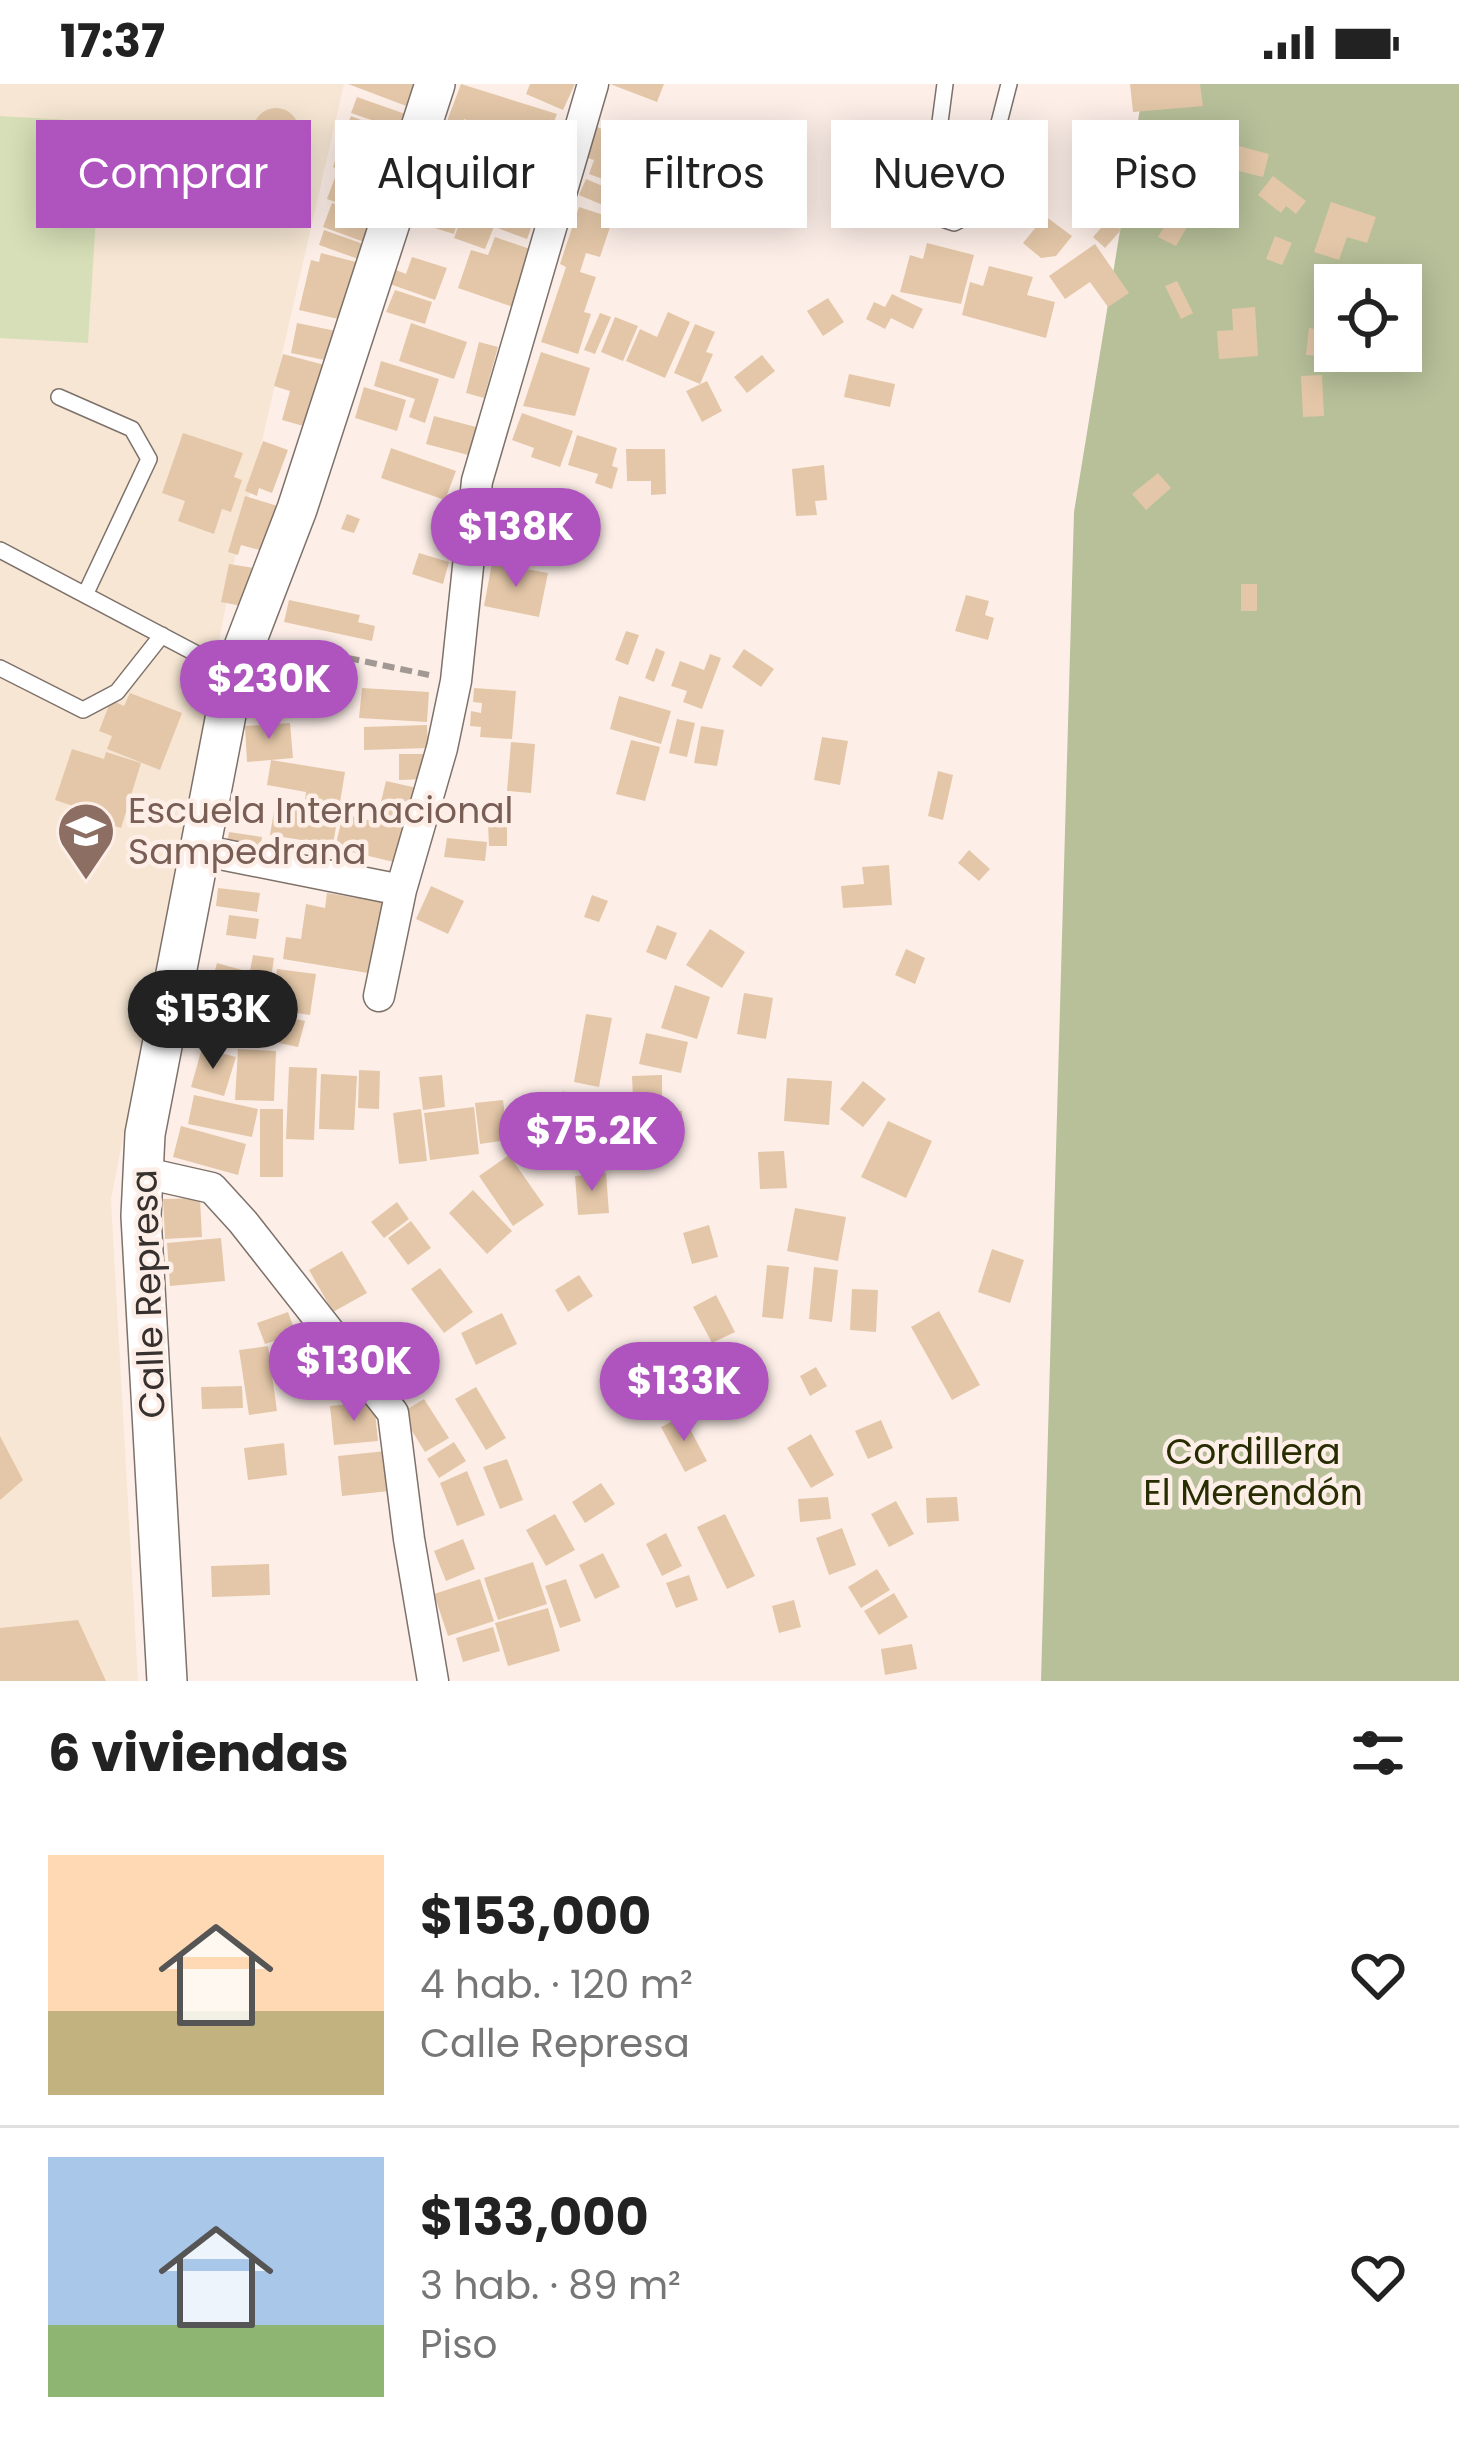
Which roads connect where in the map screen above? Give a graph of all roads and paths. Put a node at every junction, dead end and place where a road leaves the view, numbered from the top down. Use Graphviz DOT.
graph roads {
  1 [pos="435,84"];
  2 [pos="593,84"];
  3 [pos="946,84"];
  4 [pos="1009,84"];
  5 [pos="58,398"];
  6 [pos="0,550"];
  7 [pos="85,595"];
  8 [pos="163,635"];
  9 [pos="284,644"];
  10 [pos="0,668"];
  11 [pos="234,674"];
  12 [pos="456,681"];
  13 [pos="200,850"];
  14 [pos="401,890"];
  15 [pos="379,996"];
  16 [pos="142,1172"];
  17 [pos="166,1681"];
  18 [pos="434,1681"];
  1 -- 11 [label="street, Calle Represa"];
  2 -- 12 [label="street"];
  3 -- 4 [label="lane"];
  5 -- 7 [label="lane"];
  6 -- 7 [label="lane"];
  7 -- 8 [label="lane"];
  8 -- 10 [label="lane"];
  8 -- 11 [label="lane"];
  9 -- 12 [label="path"];
  11 -- 13 [label="street, Calle Represa"];
  12 -- 14 [label="street"];
  13 -- 14 [label="street"];
  13 -- 16 [label="street, Calle Represa"];
  14 -- 15 [label="street"];
  16 -- 17 [label="street, Calle Represa"];
  16 -- 18 [label="street"];
}
